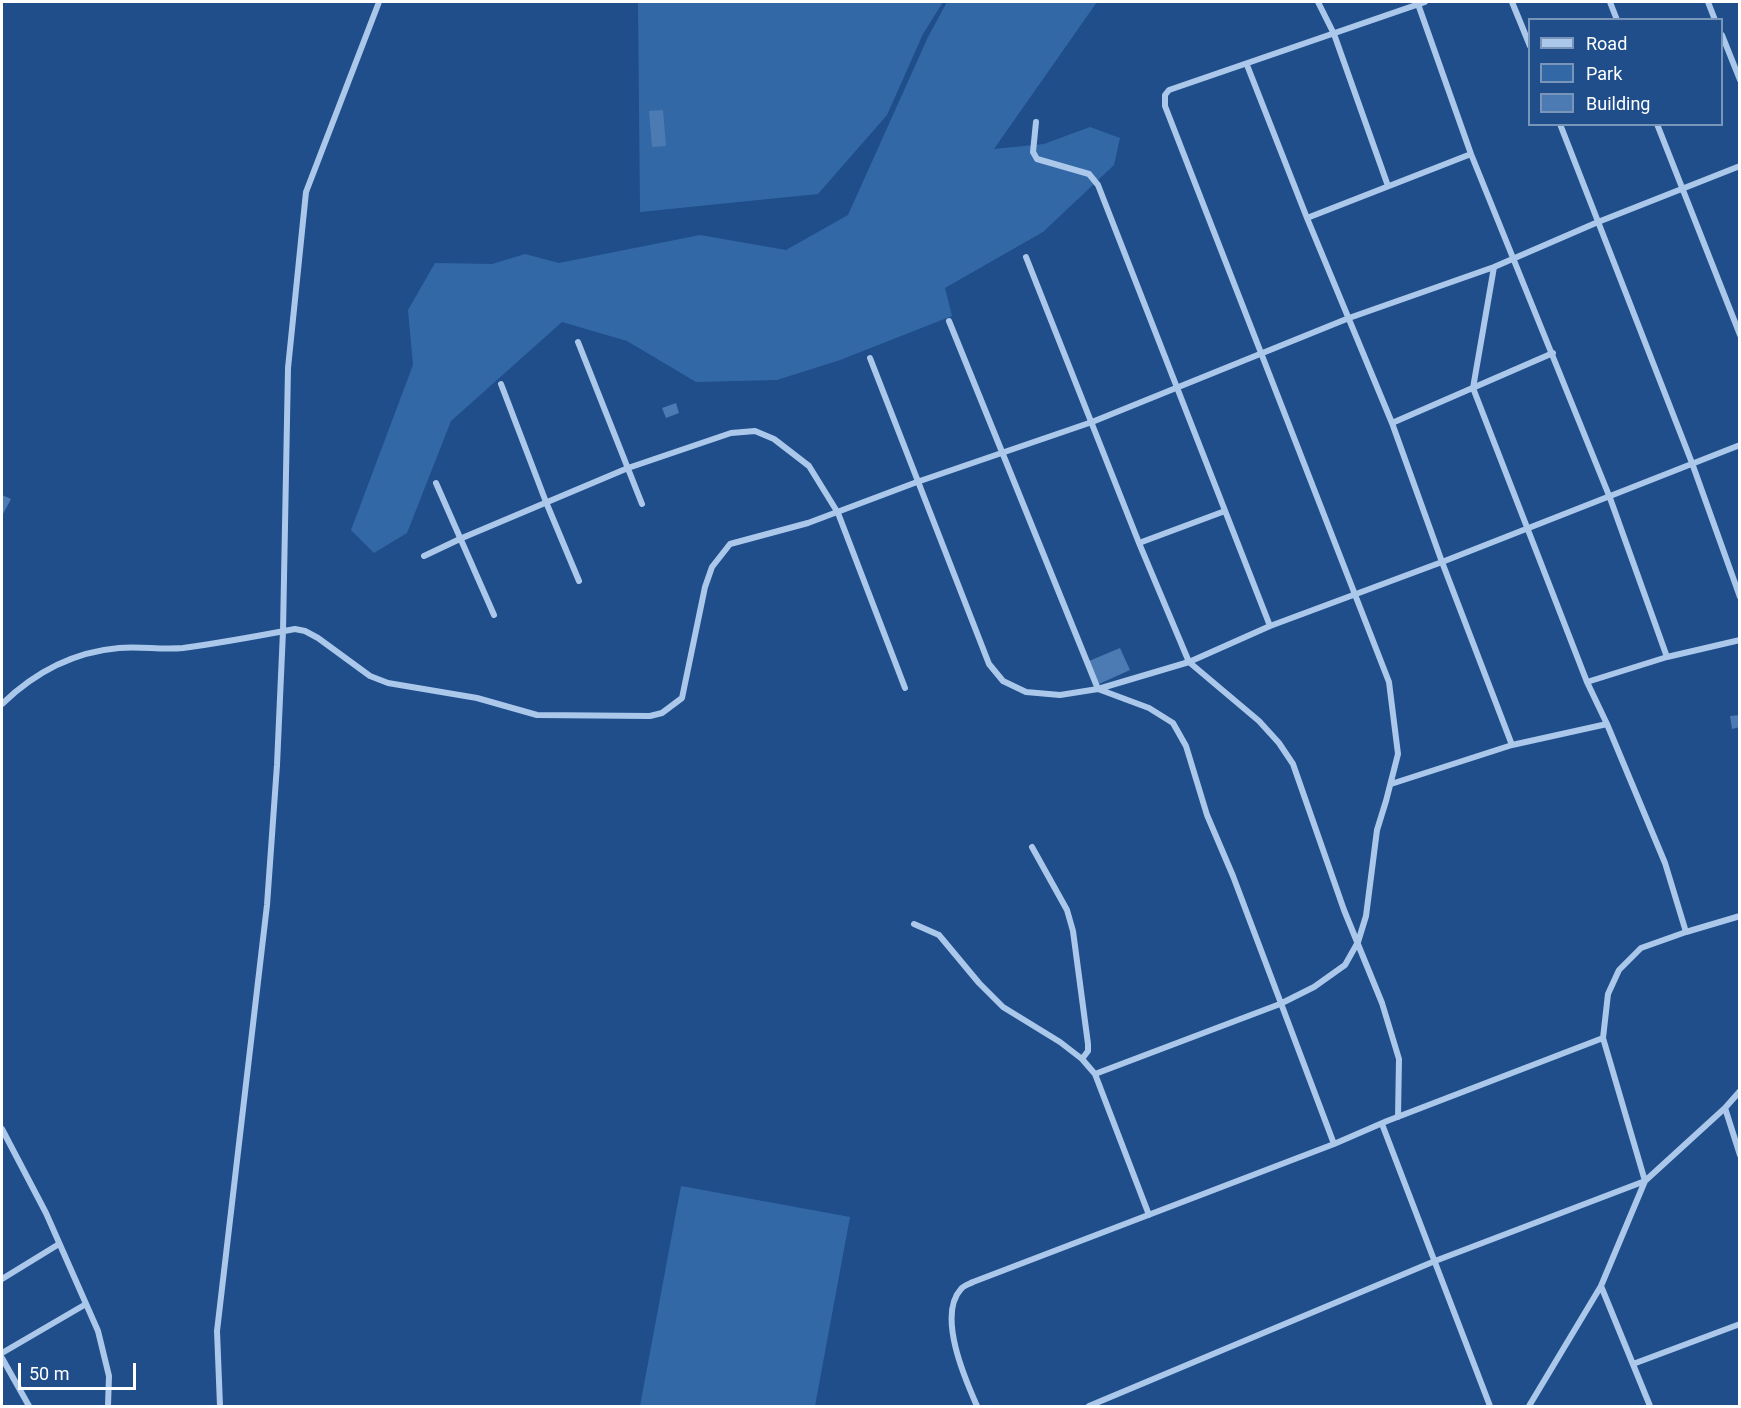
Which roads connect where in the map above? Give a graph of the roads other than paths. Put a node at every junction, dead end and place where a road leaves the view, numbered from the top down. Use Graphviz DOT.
graph roads {
  1 [pos="379,2"];
  2 [pos="1318,2"];
  3 [pos="1425,2"];
  4 [pos="1512,2"];
  5 [pos="1610,2"];
  6 [pos="1708,2"];
  7 [pos="1418,4"];
  8 [pos="1616,18"];
  9 [pos="1714,18"];
  10 [pos="1334,34"];
  11 [pos="1723,38"];
  12 [pos="1528,41"];
  13 [pos="1246,65"];
  14 [pos="1740,80"];
  15 [pos="1036,122"];
  16 [pos="1561,126"];
  17 [pos="1658,126"];
  18 [pos="1471,154"];
  19 [pos="1740,166"];
  20 [pos="1388,186"];
  21 [pos="1682,189"];
  22 [pos="1307,218"];
  23 [pos="1598,222"];
  24 [pos="1026,257"];
  25 [pos="1514,258"];
  26 [pos="1494,267"];
  27 [pos="1349,318"];
  28 [pos="949,321"];
  29 [pos="1740,335"];
  30 [pos="578,342"];
  31 [pos="1553,353"];
  32 [pos="1262,354"];
  33 [pos="870,358"];
  34 [pos="501,384"];
  35 [pos="1178,387"];
  36 [pos="1473,388"];
  37 [pos="1092,422"];
  38 [pos="1392,423"];
  39 [pos="1740,445"];
  40 [pos="1003,453"];
  41 [pos="1692,463"];
  42 [pos="628,468"];
  43 [pos="917,482"];
  44 [pos="436,483"];
  45 [pos="1610,498"];
  46 [pos="546,502"];
  47 [pos="642,504"];
  48 [pos="1225,511"];
  49 [pos="838,513"];
  50 [pos="1527,529"];
  51 [pos="462,538"];
  52 [pos="1139,543"];
  53 [pos="424,556"];
  54 [pos="1442,562"];
  55 [pos="579,581"];
  56 [pos="1356,594"];
  57 [pos="1740,597"];
  58 [pos="494,615"];
  59 [pos="1270,626"];
  60 [pos="283,631"];
  61 [pos="1740,640"];
  62 [pos="1667,657"];
  63 [pos="1189,662"];
  64 [pos="1587,682"];
  65 [pos="905,688"];
  66 [pos="1098,689"];
  67 [pos="2,704"];
  68 [pos="1607,724"];
  69 [pos="1512,745"];
  70 [pos="1391,784"];
  71 [pos="1032,847"];
  72 [pos="1740,916"];
  73 [pos="914,924"];
  74 [pos="1686,932"];
  75 [pos="1358,942"];
  76 [pos="1280,1004"];
  77 [pos="1603,1038"];
  78 [pos="1082,1059"];
  79 [pos="1095,1074"];
  80 [pos="1740,1091"];
  81 [pos="1725,1108"];
  82 [pos="1398,1117"];
  83 [pos="1382,1124"];
  84 [pos="2,1129"];
  85 [pos="1334,1144"];
  86 [pos="1740,1155"];
  87 [pos="1645,1181"];
  88 [pos="1149,1215"];
  89 [pos="60,1244"];
  90 [pos="1435,1261"];
  91 [pos="2,1279"];
  92 [pos="1601,1286"];
  93 [pos="86,1304"];
  94 [pos="1740,1324"];
  95 [pos="2,1353"];
  96 [pos="2,1358"];
  97 [pos="1634,1364"];
  98 [pos="29,1407"];
  99 [pos="108,1407"];
  100 [pos="220,1407"];
  101 [pos="977,1407"];
  102 [pos="1089,1407"];
  103 [pos="1490,1407"];
  104 [pos="1529,1407"];
  105 [pos="1650,1407"];
  1 -- 60 [label="street"];
  2 -- 10 [label="street"];
  3 -- 7 [label="street"];
  4 -- 12 [label="street"];
  5 -- 8 [label="street"];
  6 -- 9 [label="street"];
  7 -- 10 [label="street"];
  7 -- 18 [label="street"];
  10 -- 13 [label="street"];
  10 -- 20 [label="street"];
  11 -- 14 [label="street"];
  13 -- 22 [label="street"];
  13 -- 32 [label="street"];
  15 -- 35 [label="street"];
  16 -- 23 [label="street"];
  17 -- 21 [label="street"];
  18 -- 20 [label="street"];
  18 -- 25 [label="street"];
  19 -- 21 [label="street"];
  20 -- 22 [label="street"];
  21 -- 23 [label="street"];
  21 -- 29 [label="street"];
  22 -- 27 [label="street"];
  23 -- 25 [label="street"];
  23 -- 41 [label="street"];
  24 -- 37 [label="street"];
  25 -- 26 [label="street"];
  25 -- 31 [label="street"];
  26 -- 27 [label="street"];
  26 -- 36 [label="street"];
  27 -- 32 [label="street"];
  27 -- 38 [label="street"];
  28 -- 40 [label="street"];
  30 -- 42 [label="street"];
  31 -- 36 [label="street"];
  31 -- 45 [label="street"];
  32 -- 35 [label="street"];
  32 -- 56 [label="street"];
  33 -- 43 [label="street"];
  34 -- 46 [label="street"];
  35 -- 37 [label="street"];
  35 -- 48 [label="street"];
  36 -- 38 [label="street"];
  36 -- 50 [label="street"];
  37 -- 40 [label="street"];
  37 -- 52 [label="street"];
  38 -- 54 [label="street"];
  39 -- 41 [label="street"];
  40 -- 43 [label="street"];
  40 -- 66 [label="street"];
  41 -- 45 [label="street"];
  41 -- 57 [label="street"];
  42 -- 46 [label="street"];
  42 -- 47 [label="street"];
  42 -- 49 [label="street"];
  43 -- 49 [label="street"];
  43 -- 66 [label="street"];
  44 -- 51 [label="street"];
  45 -- 50 [label="street"];
  45 -- 62 [label="street"];
  46 -- 51 [label="street"];
  46 -- 55 [label="street"];
  48 -- 52 [label="street"];
  48 -- 59 [label="street"];
  49 -- 60 [label="street"];
  49 -- 65 [label="street"];
  50 -- 54 [label="street"];
  50 -- 64 [label="street"];
  51 -- 53 [label="street"];
  51 -- 58 [label="street"];
  52 -- 63 [label="street"];
  54 -- 56 [label="street"];
  54 -- 69 [label="street"];
  56 -- 59 [label="street"];
  56 -- 70 [label="street"];
  59 -- 63 [label="street"];
  60 -- 67 [label="street"];
  60 -- 100 [label="street"];
  61 -- 62 [label="street"];
  62 -- 64 [label="street"];
  63 -- 66 [label="street"];
  63 -- 75 [label="street"];
  64 -- 68 [label="street"];
  66 -- 76 [label="street"];
  68 -- 69 [label="street"];
  68 -- 74 [label="street"];
  69 -- 70 [label="street"];
  70 -- 75 [label="street"];
  71 -- 78 [label="street"];
  72 -- 74 [label="street"];
  73 -- 78 [label="street"];
  74 -- 77 [label="street"];
  75 -- 76 [label="street"];
  75 -- 82 [label="street"];
  76 -- 79 [label="street"];
  76 -- 85 [label="street"];
  77 -- 82 [label="street"];
  77 -- 87 [label="street"];
  78 -- 79 [label="street"];
  79 -- 88 [label="street"];
  80 -- 81 [label="street"];
  81 -- 86 [label="street"];
  81 -- 87 [label="street"];
  82 -- 83 [label="street"];
  83 -- 85 [label="street"];
  83 -- 90 [label="street"];
  84 -- 89 [label="street"];
  85 -- 88 [label="street"];
  87 -- 90 [label="street"];
  87 -- 92 [label="street"];
  88 -- 101 [label="street"];
  89 -- 91 [label="street"];
  89 -- 93 [label="street"];
  90 -- 102 [label="street"];
  90 -- 103 [label="street"];
  92 -- 97 [label="street"];
  92 -- 104 [label="street"];
  93 -- 95 [label="street"];
  93 -- 99 [label="street"];
  94 -- 97 [label="street"];
  96 -- 98 [label="street"];
  97 -- 105 [label="street"];
}
